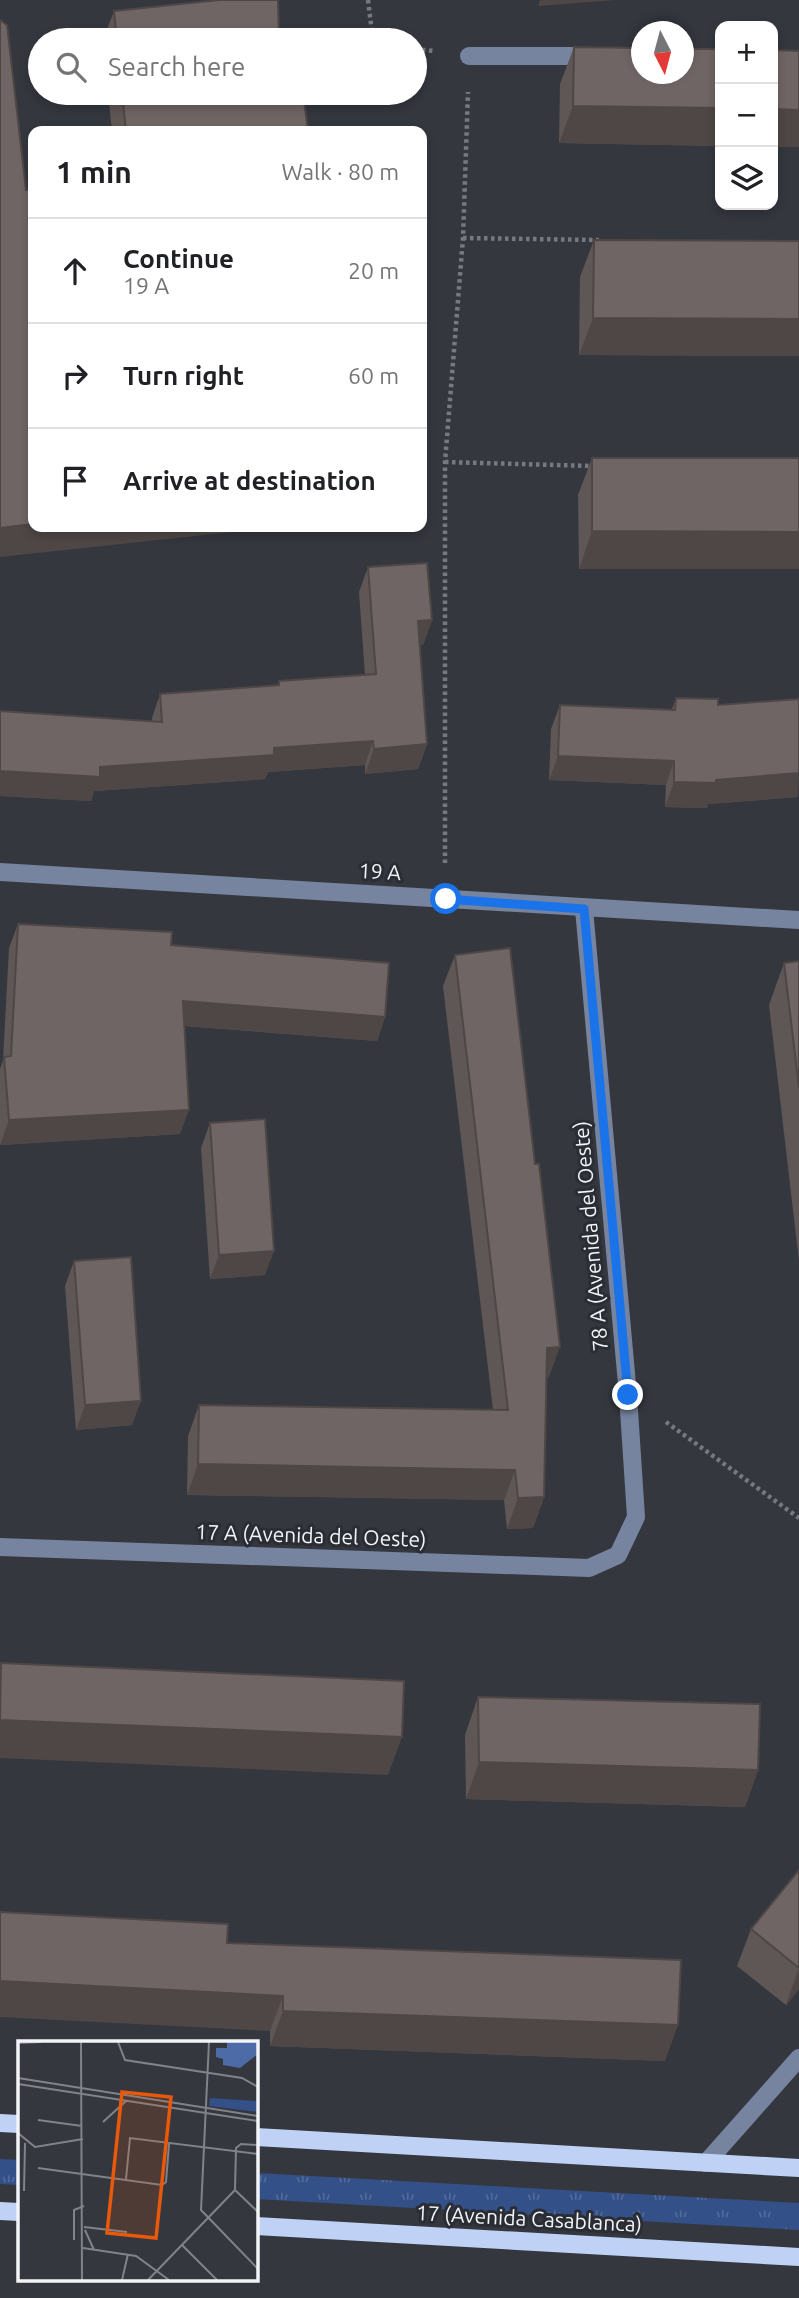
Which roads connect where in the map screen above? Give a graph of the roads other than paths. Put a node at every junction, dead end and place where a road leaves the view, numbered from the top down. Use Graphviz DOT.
graph roads {
  1 [pos="469,56"];
  2 [pos="631,56"];
  3 [pos="0,872"];
  4 [pos="584,909"];
  5 [pos="799,920"];
  6 [pos="0,1547"];
  7 [pos="618,1555"];
  8 [pos="799,2057"];
  9 [pos="0,2123"];
  10 [pos="18,2124"];
  11 [pos="257,2137"];
  12 [pos="706,2163"];
  13 [pos="799,2168"];
  14 [pos="0,2211"];
  15 [pos="18,2212"];
  16 [pos="257,2226"];
  17 [pos="799,2258"];
  1 -- 2 [label="street"];
  3 -- 4 [label="street, 19 A"];
  4 -- 5 [label="street, 19 A"];
  4 -- 7 [label="street, 78 A (Avenida del Oeste)"];
  6 -- 7 [label="street, 17 A (Avenida del Oeste)"];
  8 -- 12 [label="street"];
  9 -- 10 [label="main road"];
  11 -- 12 [label="main road"];
  12 -- 13 [label="main road"];
  14 -- 15 [label="main road"];
  16 -- 17 [label="main road, 17 (Avenida Casablanca)"];
}
